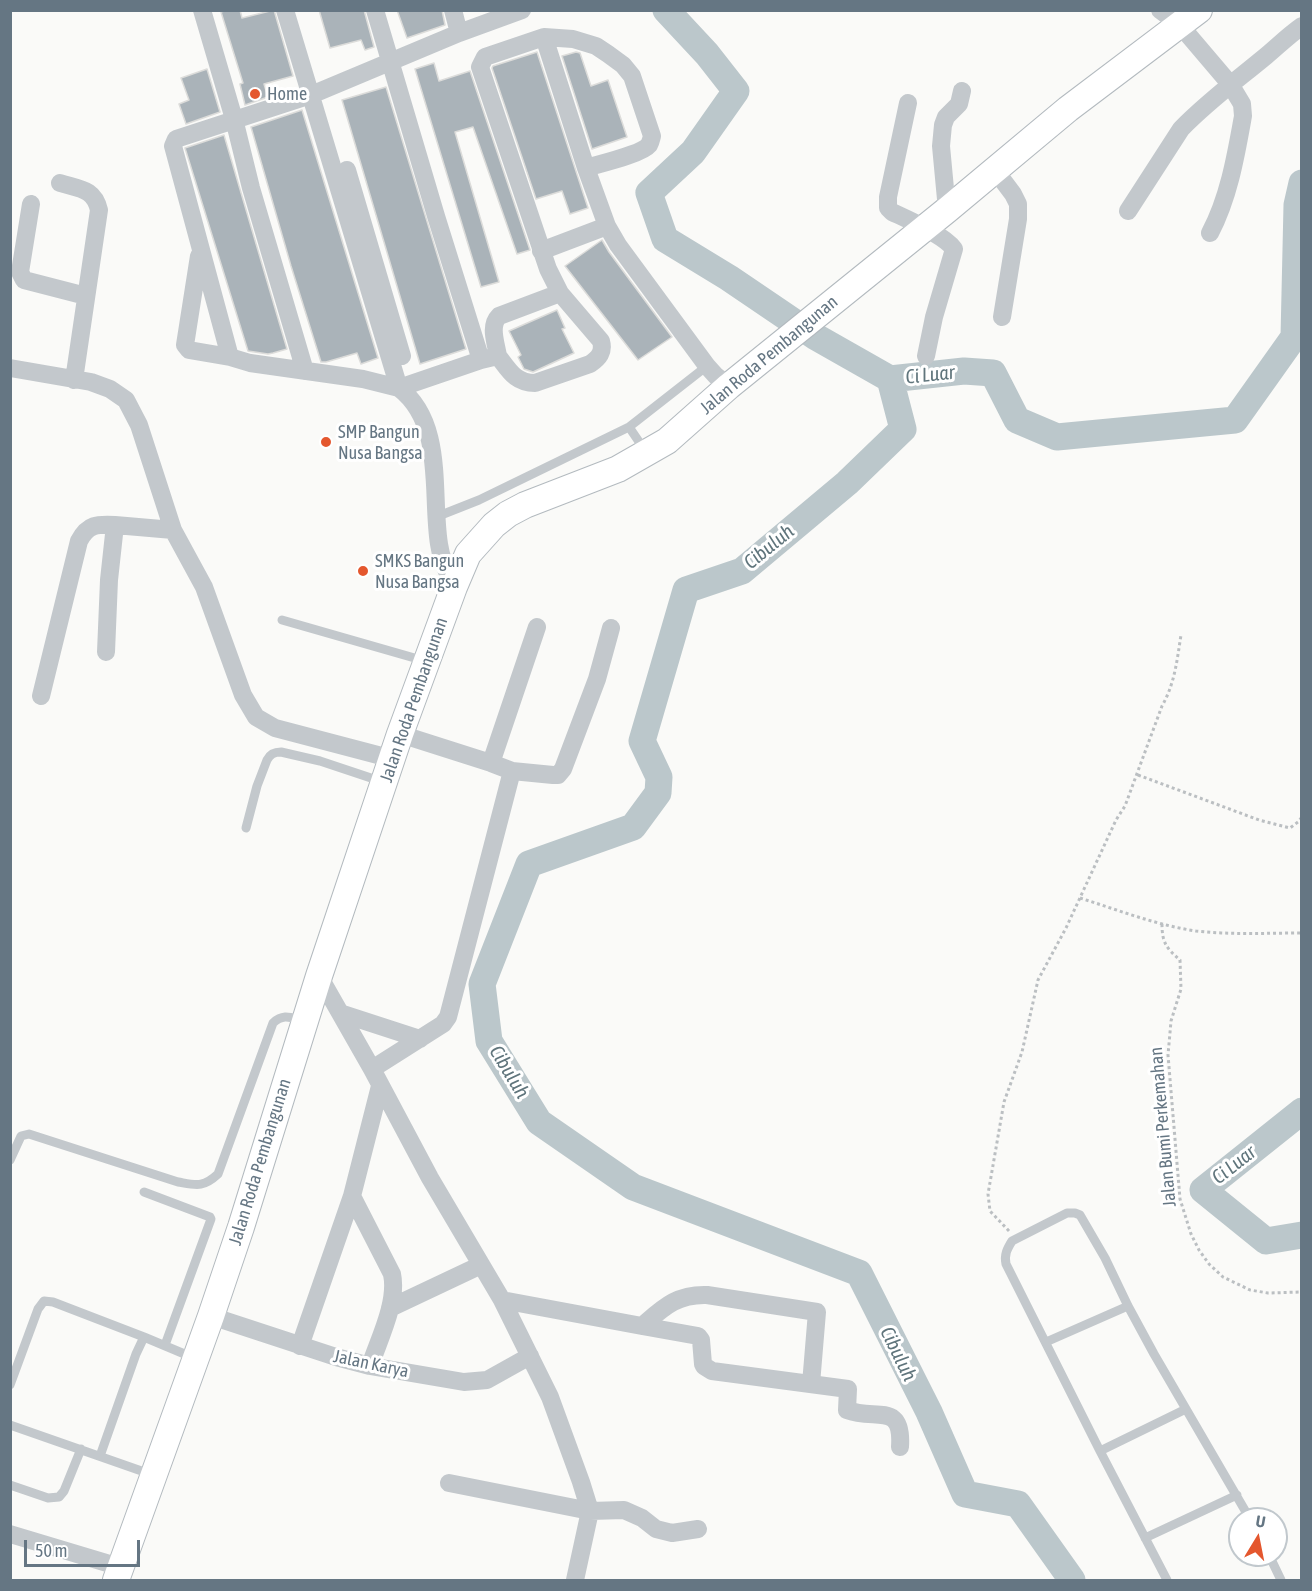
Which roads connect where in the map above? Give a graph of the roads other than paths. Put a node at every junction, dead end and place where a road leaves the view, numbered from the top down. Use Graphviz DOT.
graph roads {
  1 [pos="202,10"];
  2 [pos="285,10"];
  3 [pos="296,10"];
  4 [pos="375,10"];
  5 [pos="453,10"];
  6 [pos="522,10"];
  7 [pos="1180,15"];
  8 [pos="1302,26"];
  9 [pos="459,33"];
  10 [pos="544,37"];
  11 [pos="391,62"];
  12 [pos="1230,84"];
  13 [pos="962,91"];
  14 [pos="316,93"];
  15 [pos="908,103"];
  16 [pos="234,119"];
  17 [pos="586,168"];
  18 [pos="995,170"];
  19 [pos="60,183"];
  20 [pos="32,204"];
  21 [pos="947,210"];
  22 [pos="1128,211"];
  23 [pos="607,226"];
  24 [pos="924,228"];
  25 [pos="1210,233"];
  26 [pos="200,249"];
  27 [pos="541,251"];
  28 [pos="560,292"];
  29 [pos="86,296"];
  30 [pos="1002,318"];
  31 [pos="926,356"];
  32 [pos="230,357"];
  33 [pos="489,358"];
  34 [pos="707,366"];
  35 [pos="10,368"];
  36 [pos="305,371"];
  37 [pos="74,380"];
  38 [pos="729,386"];
  39 [pos="407,390"];
  40 [pos="628,427"];
  41 [pos="647,453"];
  42 [pos="436,517"];
  43 [pos="115,525"];
  44 [pos="174,530"];
  45 [pos="453,587"];
  46 [pos="282,620"];
  47 [pos="537,627"];
  48 [pos="611,628"];
  49 [pos="106,652"];
  50 [pos="427,662"];
  51 [pos="41,696"];
  52 [pos="400,734"];
  53 [pos="491,763"];
  54 [pos="389,771"];
  55 [pos="512,771"];
  56 [pos="246,828"];
  57 [pos="319,976"];
  58 [pos="340,1013"];
  59 [pos="304,1021"];
  60 [pos="420,1039"];
  61 [pos="372,1069"];
  62 [pos="380,1086"];
  63 [pos="10,1160"];
  64 [pos="144,1192"];
  65 [pos="352,1196"];
  66 [pos="481,1265"];
  67 [pos="502,1300"];
  68 [pos="1128,1306"];
  69 [pos="390,1308"];
  70 [pos="211,1316"];
  71 [pos="642,1326"];
  72 [pos="144,1337"];
  73 [pos="1046,1342"];
  74 [pos="165,1345"];
  75 [pos="300,1346"];
  76 [pos="530,1356"];
  77 [pos="195,1358"];
  78 [pos="370,1366"];
  79 [pos="812,1384"];
  80 [pos="10,1385"];
  81 [pos="1186,1409"];
  82 [pos="10,1425"];
  83 [pos="900,1448"];
  84 [pos="81,1449"];
  85 [pos="1100,1451"];
  86 [pos="100,1456"];
  87 [pos="153,1475"];
  88 [pos="449,1482"];
  89 [pos="10,1485"];
  90 [pos="1237,1495"];
  91 [pos="1244,1507"];
  92 [pos="590,1511"];
  93 [pos="698,1529"];
  94 [pos="10,1534"];
  95 [pos="1145,1538"];
  96 [pos="1275,1567"];
  97 [pos="118,1574"];
  98 [pos="575,1581"];
  99 [pos="1167,1581"];
  100 [pos="1281,1581"];
  1 -- 16 [label="street"];
  2 -- 14 [label="street"];
  3 -- 14 [label="street"];
  4 -- 11 [label="street"];
  5 -- 9 [label="street"];
  6 -- 9 [label="street"];
  7 -- 12 [label="street"];
  7 -- 18 [label="street, Jalan Roda Pembangunan"];
  8 -- 12 [label="street"];
  9 -- 11 [label="street"];
  10 -- 17 [label="street"];
  10 -- 17 [label="street"];
  10 -- 27 [label="street"];
  11 -- 14 [label="street"];
  11 -- 33 [label="street"];
  12 -- 22 [label="street"];
  12 -- 25 [label="street"];
  13 -- 21 [label="street"];
  14 -- 16 [label="street"];
  14 -- 39 [label="street"];
  15 -- 24 [label="street"];
  16 -- 26 [label="street"];
  16 -- 36 [label="street"];
  17 -- 23 [label="street"];
  18 -- 21 [label="street, Jalan Roda Pembangunan"];
  18 -- 30 [label="street"];
  19 -- 29 [label="street"];
  20 -- 29 [label="street"];
  21 -- 24 [label="street, Jalan Roda Pembangunan"];
  23 -- 27 [label="street"];
  23 -- 34 [label="street"];
  24 -- 31 [label="street"];
  24 -- 38 [label="street, Jalan Roda Pembangunan"];
  26 -- 32 [label="street"];
  26 -- 32 [label="street"];
  27 -- 28 [label="street"];
  28 -- 33 [label="street"];
  28 -- 33 [label="street"];
  29 -- 37 [label="street"];
  32 -- 36 [label="street"];
  33 -- 39 [label="street"];
  34 -- 38 [label="street"];
  34 -- 40 [label="lane"];
  35 -- 37 [label="street"];
  36 -- 39 [label="street"];
  37 -- 44 [label="street"];
  38 -- 41 [label="street, Jalan Roda Pembangunan"];
  39 -- 42 [label="street"];
  40 -- 41 [label="lane"];
  40 -- 42 [label="lane"];
  41 -- 45 [label="street, Jalan Roda Pembangunan"];
  42 -- 45 [label="street"];
  43 -- 44 [label="street"];
  43 -- 49 [label="street"];
  43 -- 51 [label="street"];
  44 -- 54 [label="street"];
  45 -- 50 [label="street, Jalan Roda Pembangunan"];
  46 -- 50 [label="lane"];
  47 -- 53 [label="street"];
  48 -- 55 [label="street"];
  50 -- 52 [label="street, Jalan Roda Pembangunan"];
  52 -- 53 [label="street"];
  52 -- 54 [label="street, Jalan Roda Pembangunan"];
  53 -- 55 [label="street"];
  54 -- 56 [label="lane"];
  54 -- 57 [label="street, Jalan Roda Pembangunan"];
  55 -- 60 [label="street"];
  57 -- 58 [label="street"];
  57 -- 59 [label="street, Jalan Roda Pembangunan"];
  58 -- 60 [label="street"];
  58 -- 61 [label="street"];
  59 -- 63 [label="lane"];
  59 -- 70 [label="street, Jalan Roda Pembangunan"];
  60 -- 61 [label="street"];
  61 -- 62 [label="street"];
  62 -- 65 [label="street"];
  62 -- 66 [label="street"];
  64 -- 74 [label="lane"];
  65 -- 69 [label="street"];
  65 -- 75 [label="street"];
  66 -- 67 [label="street"];
  66 -- 69 [label="street"];
  67 -- 71 [label="street"];
  67 -- 76 [label="street"];
  68 -- 73 [label="lane"];
  68 -- 73 [label="lane"];
  68 -- 81 [label="lane"];
  69 -- 78 [label="street"];
  70 -- 75 [label="street, Jalan Karya"];
  70 -- 77 [label="street, Jalan Roda Pembangunan"];
  71 -- 79 [label="street"];
  71 -- 79 [label="street"];
  72 -- 74 [label="lane"];
  72 -- 80 [label="lane"];
  72 -- 86 [label="lane"];
  73 -- 85 [label="lane"];
  74 -- 77 [label="lane"];
  75 -- 78 [label="street, Jalan Karya"];
  76 -- 78 [label="street, Jalan Karya"];
  76 -- 92 [label="street"];
  77 -- 87 [label="street, Jalan Roda Pembangunan"];
  79 -- 83 [label="street"];
  81 -- 85 [label="lane"];
  81 -- 90 [label="lane"];
  82 -- 84 [label="lane"];
  84 -- 86 [label="lane"];
  84 -- 89 [label="lane"];
  85 -- 95 [label="lane"];
  86 -- 87 [label="lane"];
  87 -- 97 [label="street, Jalan Roda Pembangunan"];
  88 -- 92 [label="street"];
  90 -- 91 [label="lane"];
  90 -- 95 [label="lane"];
  92 -- 93 [label="street"];
  92 -- 98 [label="street"];
  94 -- 97 [label="street"];
  95 -- 99 [label="lane"];
  96 -- 100 [label="lane"];
}
